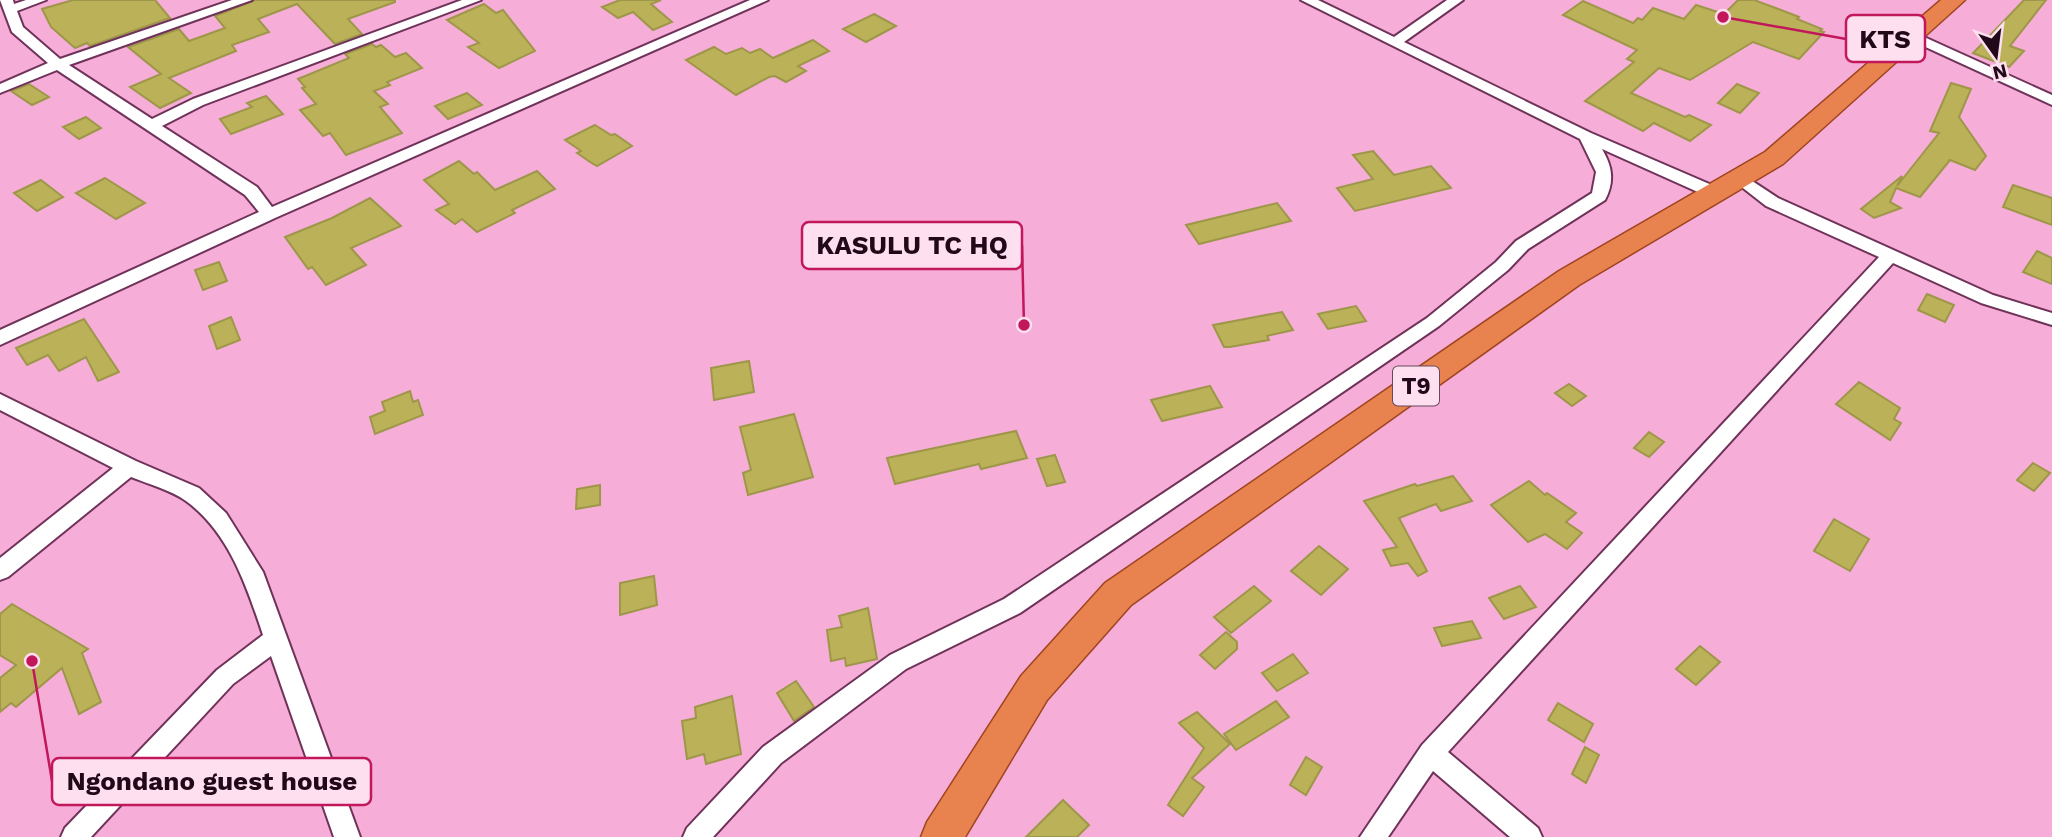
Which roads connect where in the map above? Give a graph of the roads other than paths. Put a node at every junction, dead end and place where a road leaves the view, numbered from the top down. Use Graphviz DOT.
graph roads {
  1 [pos="39,0"];
  2 [pos="245,0"];
  3 [pos="474,0"];
  4 [pos="761,0"];
  5 [pos="1308,0"];
  6 [pos="1456,0"];
  7 [pos="1951,1"];
  8 [pos="6,4"];
  9 [pos="1913,36"];
  10 [pos="1395,42"];
  11 [pos="58,64"];
  12 [pos="0,89"];
  13 [pos="2052,101"];
  14 [pos="149,126"];
  15 [pos="1586,136"];
  16 [pos="1727,185"];
  17 [pos="269,215"];
  18 [pos="1890,256"];
  19 [pos="2052,319"];
  20 [pos="0,338"];
  21 [pos="0,401"];
  22 [pos="129,467"];
  23 [pos="0,571"];
  24 [pos="276,639"];
  25 [pos="1431,753"];
  26 [pos="74,837"];
  27 [pos="346,837"];
  28 [pos="696,837"];
  29 [pos="942,837"];
  30 [pos="1373,837"];
  31 [pos="1530,837"];
  1 -- 8 [label="street"];
  2 -- 11 [label="street"];
  3 -- 14 [label="street"];
  4 -- 17 [label="street"];
  5 -- 10 [label="street"];
  6 -- 10 [label="street"];
  7 -- 9 [label="highway, T9"];
  8 -- 11 [label="street"];
  9 -- 13 [label="street"];
  9 -- 16 [label="highway, T9"];
  10 -- 15 [label="street"];
  11 -- 12 [label="street"];
  11 -- 14 [label="street"];
  14 -- 17 [label="street"];
  15 -- 16 [label="street"];
  15 -- 28 [label="street"];
  16 -- 18 [label="street"];
  16 -- 29 [label="highway, T9"];
  17 -- 20 [label="street"];
  18 -- 19 [label="street"];
  18 -- 25 [label="street"];
  21 -- 22 [label="street"];
  22 -- 23 [label="street"];
  22 -- 24 [label="street"];
  24 -- 26 [label="street"];
  24 -- 27 [label="street"];
  25 -- 30 [label="street"];
  25 -- 31 [label="street"];
}
